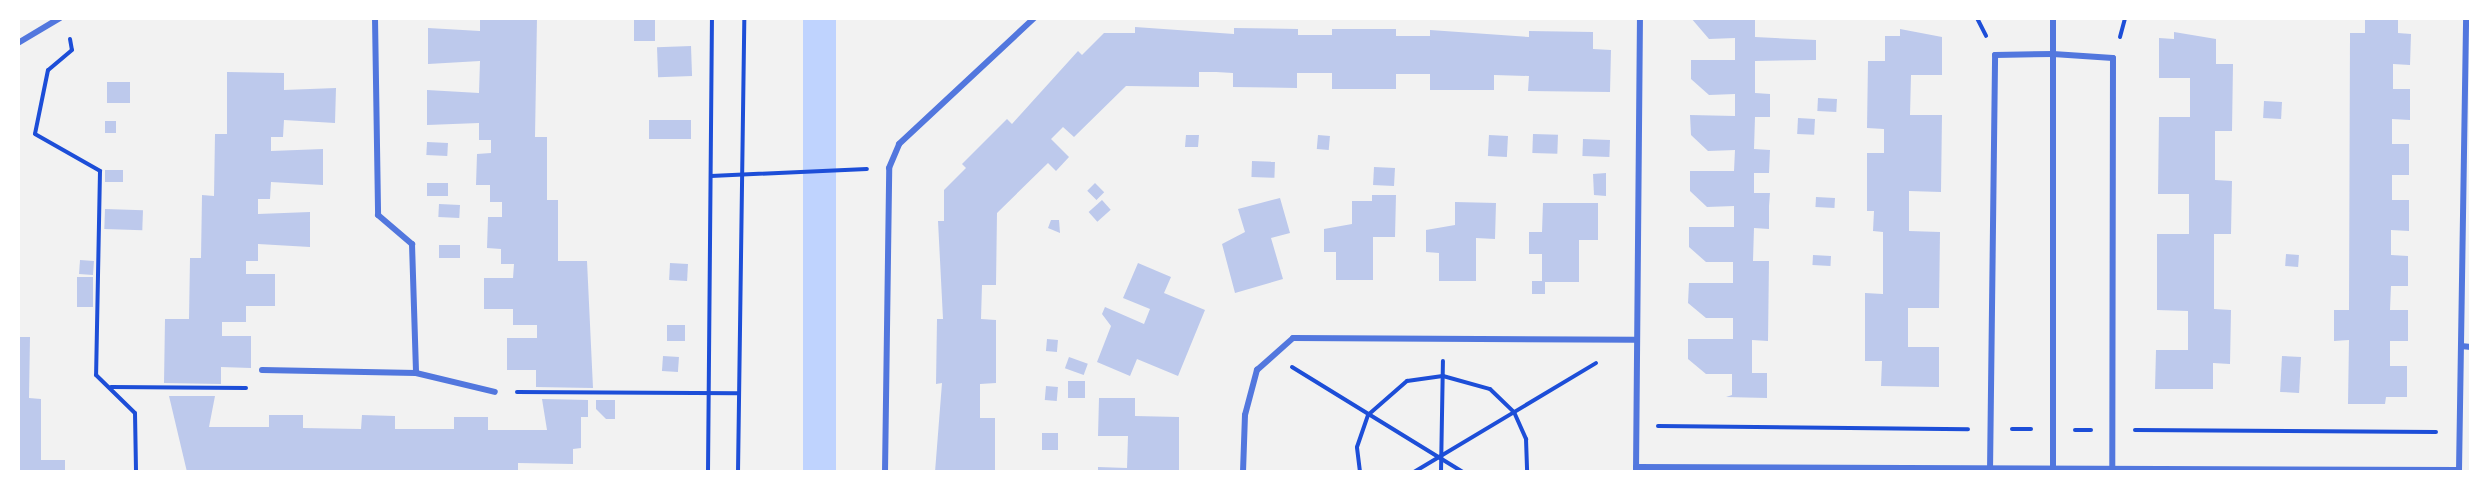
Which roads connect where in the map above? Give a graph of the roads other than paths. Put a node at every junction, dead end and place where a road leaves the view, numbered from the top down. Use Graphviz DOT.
graph roads {
  1 [pos="60,18"];
  2 [pos="375,18"];
  3 [pos="1034,18"];
  4 [pos="1640,18"];
  5 [pos="2054,18"];
  6 [pos="2466,18"];
  7 [pos="18,44"];
  8 [pos="2053,54"];
  9 [pos="1635,340"];
  10 [pos="2461,346"];
  11 [pos="2471,346"];
  12 [pos="262,370"];
  13 [pos="416,373"];
  14 [pos="495,392"];
  15 [pos="1990,469"];
  16 [pos="2053,469"];
  17 [pos="2112,469"];
  18 [pos="1636,470"];
  19 [pos="2458,471"];
  20 [pos="885,472"];
  21 [pos="1243,472"];
  1 -- 7 [label="street"];
  2 -- 13 [label="street"];
  3 -- 20 [label="street"];
  4 -- 9 [label="street"];
  5 -- 8 [label="street"];
  6 -- 10 [label="street"];
  8 -- 15 [label="street"];
  8 -- 16 [label="street"];
  8 -- 17 [label="street"];
  9 -- 18 [label="street"];
  9 -- 21 [label="street"];
  10 -- 11 [label="street"];
  10 -- 19 [label="street"];
  12 -- 13 [label="street"];
  13 -- 14 [label="street"];
  15 -- 16 [label="street"];
  15 -- 18 [label="street"];
  16 -- 17 [label="street"];
  17 -- 19 [label="street"];
}
